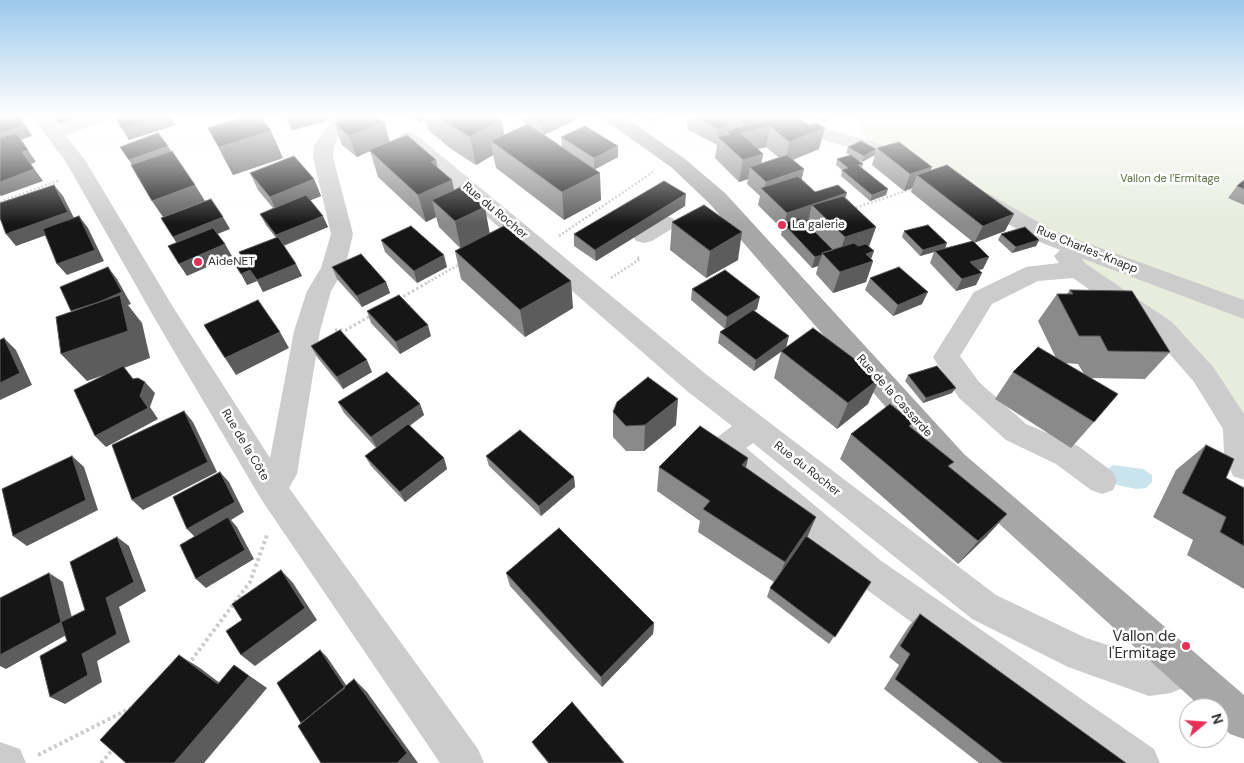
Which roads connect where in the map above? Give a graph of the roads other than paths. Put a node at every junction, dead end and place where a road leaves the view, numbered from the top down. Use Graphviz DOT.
graph roads {
  1 [pos="69,153"];
  2 [pos="323,153"];
  3 [pos="425,153"];
  4 [pos="663,153"];
  5 [pos="884,153"];
  6 [pos="922,179"];
  7 [pos="961,188"];
  8 [pos="665,224"];
  9 [pos="644,236"];
  10 [pos="1048,237"];
  11 [pos="552,240"];
  12 [pos="1078,270"];
  13 [pos="606,282"];
  14 [pos="1244,310"];
  15 [pos="753,426"];
  16 [pos="1244,467"];
  17 [pos="1102,481"];
  18 [pos="272,489"];
  19 [pos="1184,669"];
  20 [pos="1244,720"];
  21 [pos="464,763"];
  22 [pos="1140,763"];
  1 -- 18 [label="street, Rue de la Côte"];
  2 -- 18 [label="street"];
  3 -- 15 [label="street, Rue du Rocher"];
  4 -- 19 [label="main road, Rue de la Cassarde"];
  5 -- 6 [label="street"];
  7 -- 10 [label="street, Rue Charles-Knapp"];
  8 -- 9 [label="street"];
  10 -- 12 [label="street"];
  10 -- 14 [label="street, Rue Charles-Knapp"];
  11 -- 13 [label="street"];
  12 -- 16 [label="street"];
  12 -- 17 [label="street"];
  15 -- 19 [label="street, Rue du Rocher"];
  15 -- 22 [label="street"];
  18 -- 21 [label="street, Rue de la Côte"];
  19 -- 20 [label="main road"];
}
